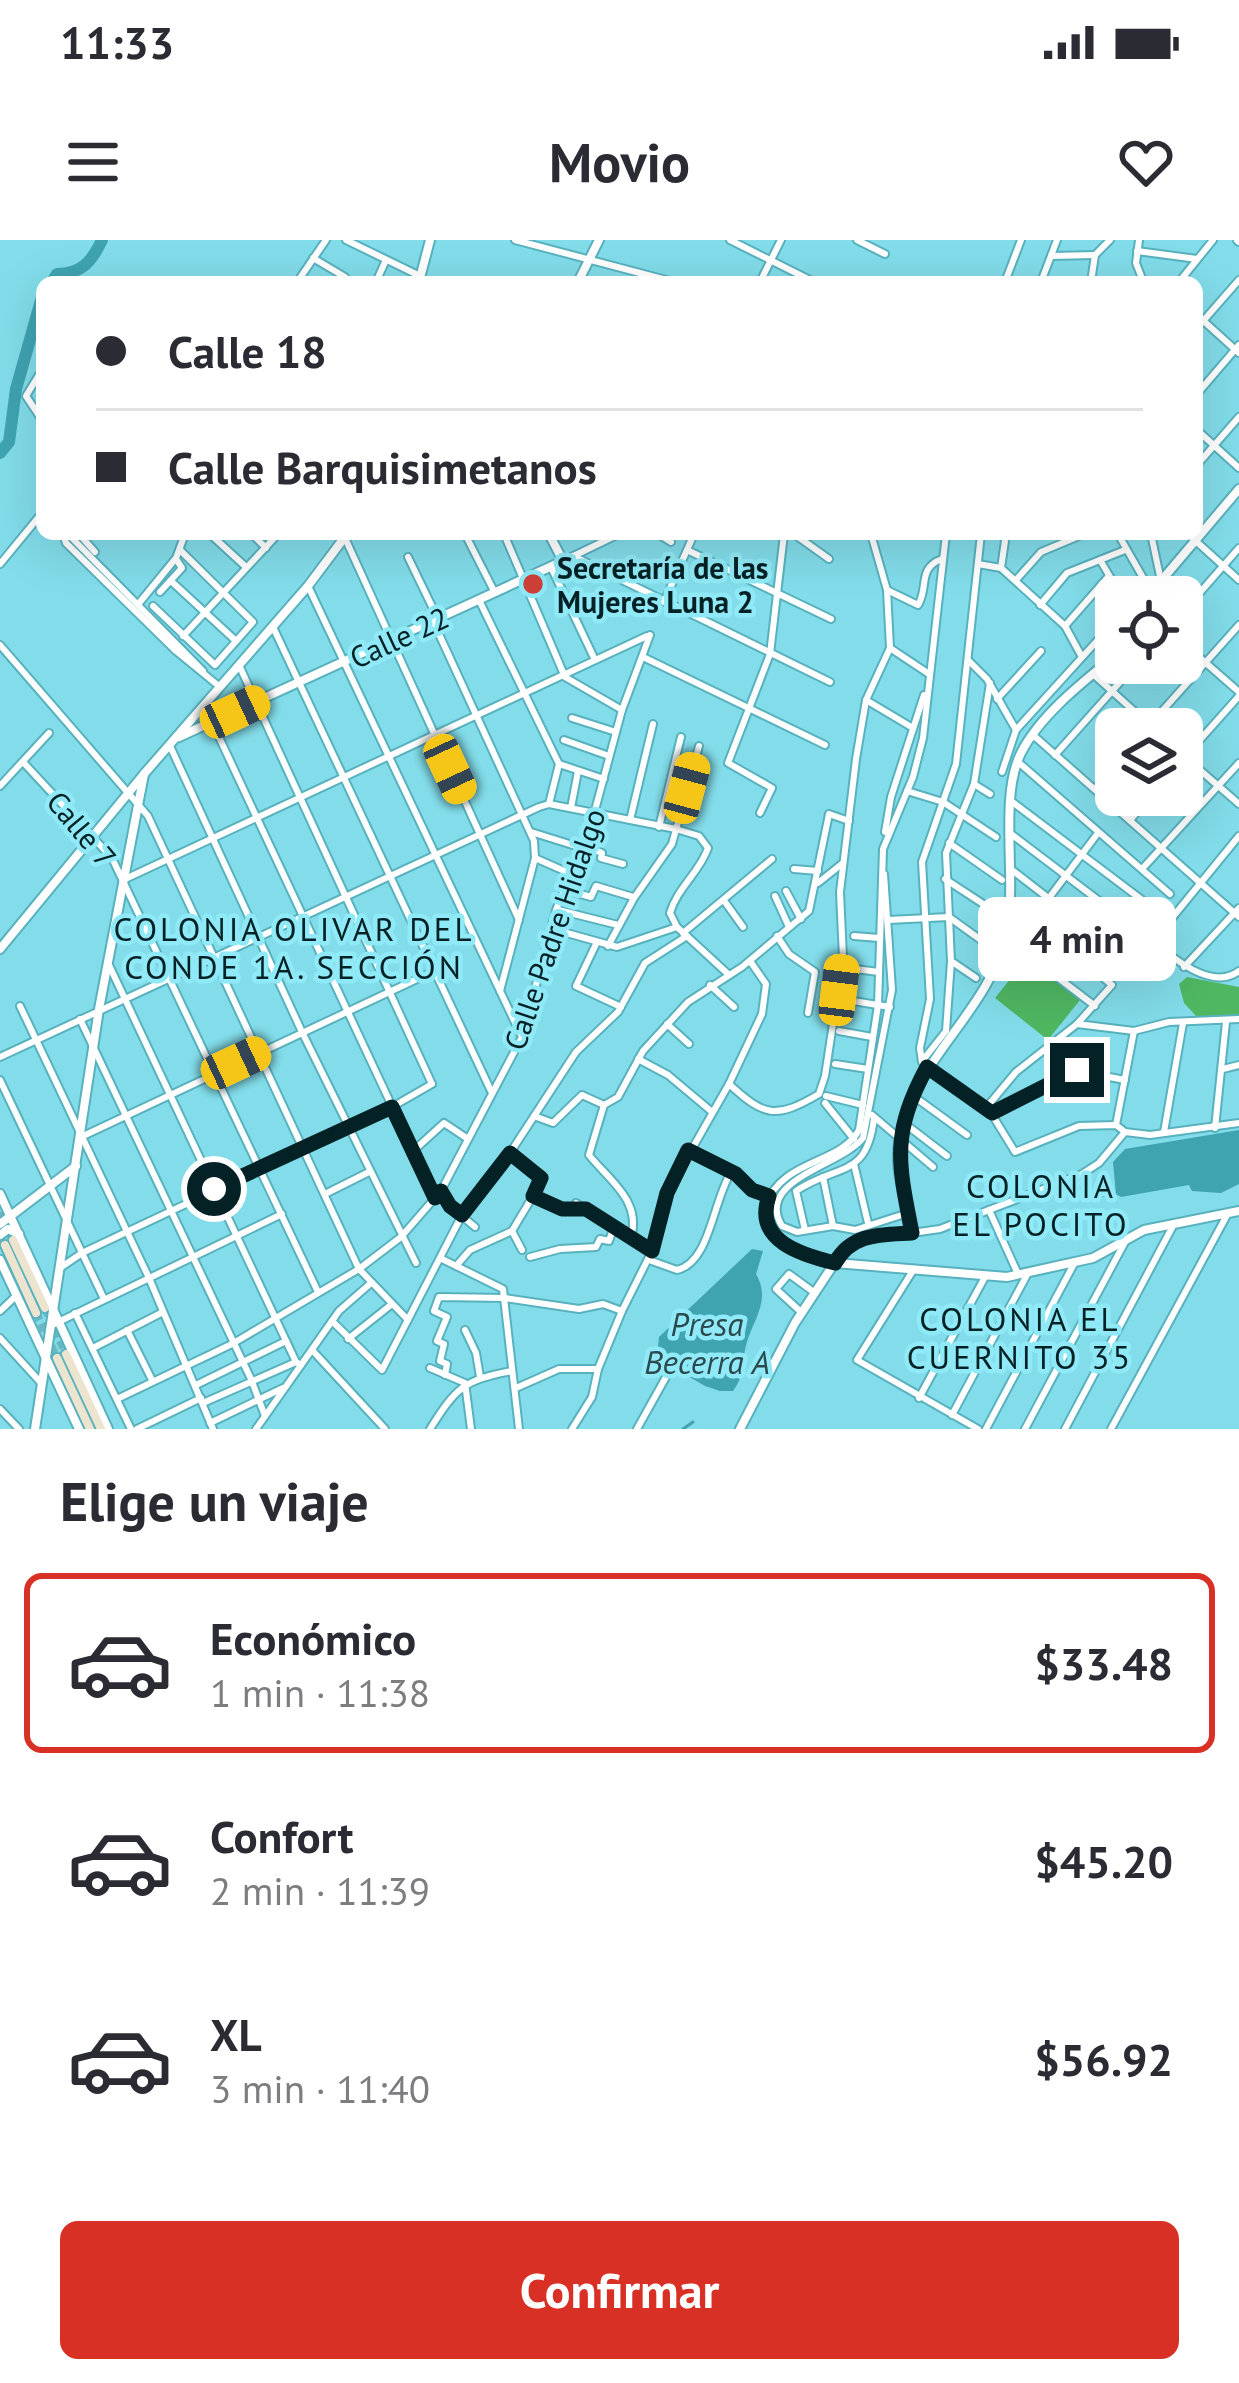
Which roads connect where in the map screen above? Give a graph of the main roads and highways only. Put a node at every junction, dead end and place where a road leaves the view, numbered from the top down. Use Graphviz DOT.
graph roads {
  1 [pos="13,1240"];
  2 [pos="45,1310"];
  3 [pos="90,1429"];
  4 [pos="105,1429"];
  1 -- 2 [label="main road"];
  3 -- 4 [label="main road"];
}
